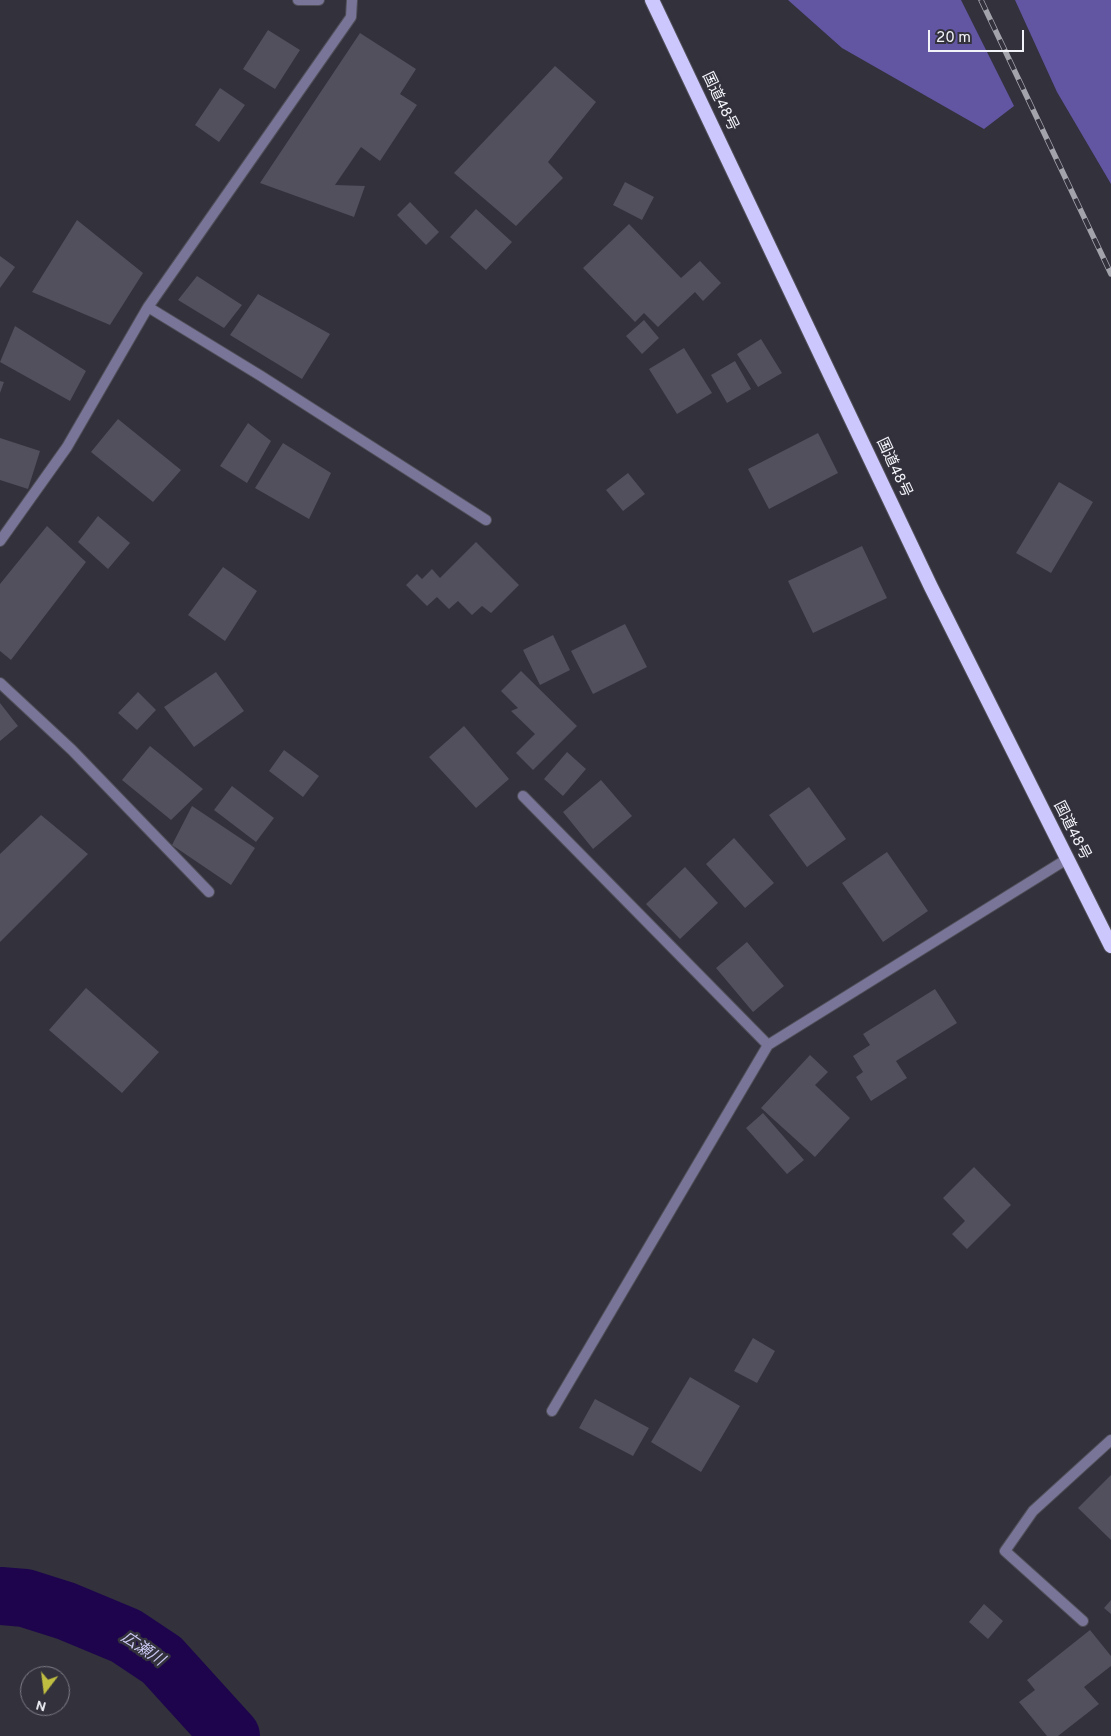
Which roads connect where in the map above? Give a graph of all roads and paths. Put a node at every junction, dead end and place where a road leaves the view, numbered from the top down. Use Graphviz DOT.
graph roads {
  1 [pos="298,0"];
  2 [pos="319,0"];
  3 [pos="352,0"];
  4 [pos="652,0"];
  5 [pos="148,307"];
  6 [pos="486,520"];
  7 [pos="0,541"];
  8 [pos="0,683"];
  9 [pos="523,796"];
  10 [pos="1067,858"];
  11 [pos="208,892"];
  12 [pos="1111,946"];
  13 [pos="768,1045"];
  14 [pos="552,1411"];
  15 [pos="1111,1440"];
  16 [pos="1083,1621"];
  1 -- 2 [label="street"];
  3 -- 5 [label="street"];
  4 -- 10 [label="highway, 国道48号"];
  5 -- 6 [label="street"];
  5 -- 7 [label="street"];
  8 -- 11 [label="street"];
  9 -- 13 [label="street"];
  10 -- 12 [label="highway, 国道48号"];
  10 -- 13 [label="street"];
  13 -- 14 [label="street"];
  15 -- 16 [label="street"];
}
